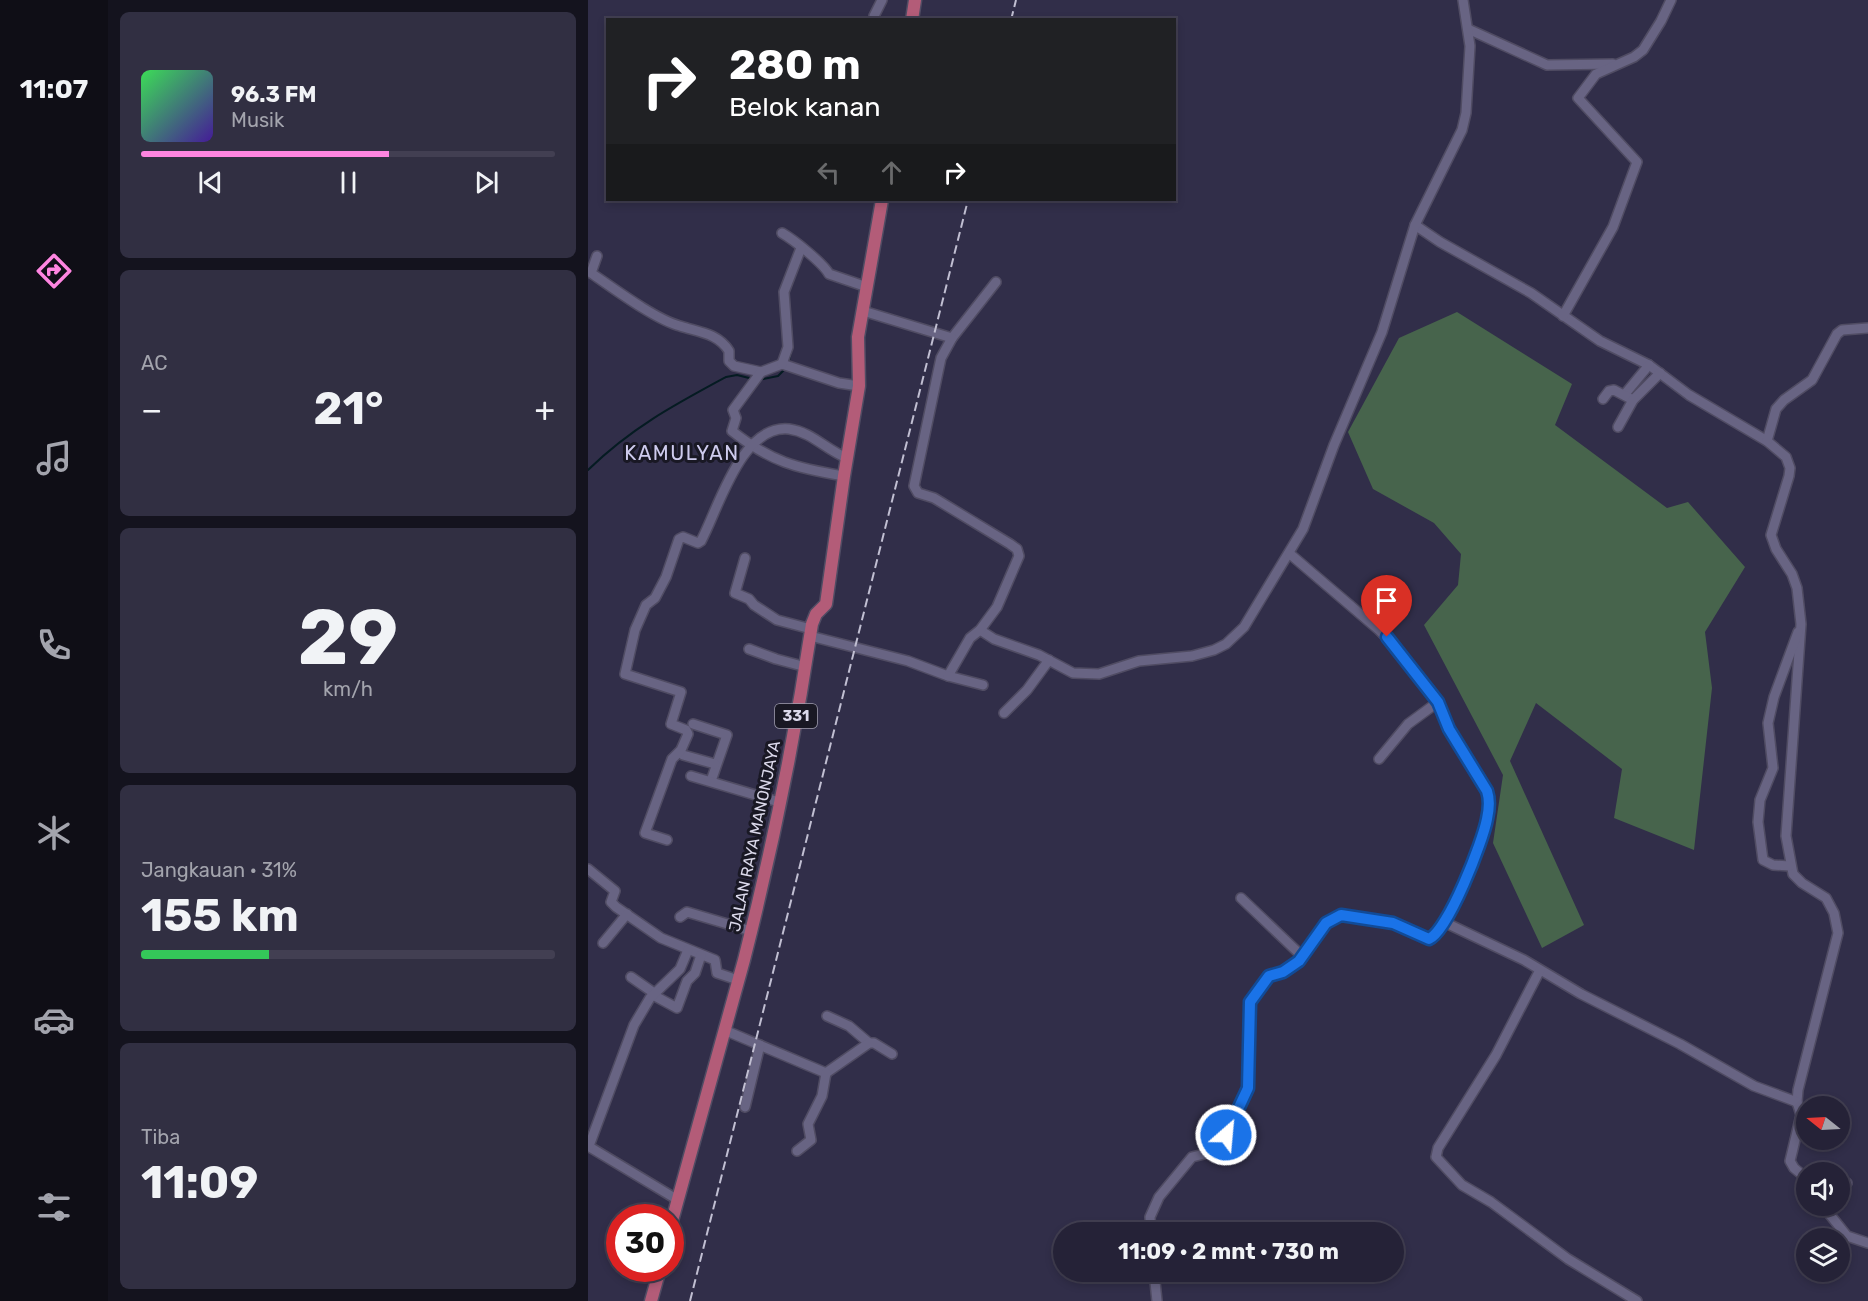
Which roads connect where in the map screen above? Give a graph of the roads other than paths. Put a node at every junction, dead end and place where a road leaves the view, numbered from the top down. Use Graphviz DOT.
graph roads {
  1 [pos="882,0"];
  2 [pos="915,0"];
  3 [pos="1463,0"];
  4 [pos="1671,0"];
  5 [pos="874,16"];
  6 [pos="912,18"];
  7 [pos="1468,29"];
  8 [pos="1619,64"];
  9 [pos="882,201"];
  10 [pos="1415,225"];
  11 [pos="782,232"];
  12 [pos="801,248"];
  13 [pos="597,256"];
  14 [pos="590,275"];
  15 [pos="996,282"];
  16 [pos="867,287"];
  17 [pos="863,311"];
  18 [pos="1563,316"];
  19 [pos="1868,328"];
  20 [pos="952,338"];
  21 [pos="782,364"];
  22 [pos="1649,365"];
  23 [pos="1660,374"];
  24 [pos="758,377"];
  25 [pos="859,386"];
  26 [pos="1629,397"];
  27 [pos="1603,399"];
  28 [pos="1618,427"];
  29 [pos="1767,441"];
  30 [pos="752,445"];
  31 [pos="847,458"];
  32 [pos="844,476"];
  33 [pos="1290,554"];
  34 [pos="745,558"];
  35 [pos="1801,624"];
  36 [pos="980,630"];
  37 [pos="811,633"];
  38 [pos="749,649"];
  39 [pos="1049,660"];
  40 [pos="806,667"];
  41 [pos="948,676"];
  42 [pos="983,685"];
  43 [pos="1438,702"];
  44 [pos="1004,713"];
  45 [pos="693,724"];
  46 [pos="683,755"];
  47 [pos="1379,759"];
  48 [pos="715,764"];
  49 [pos="691,776"];
  50 [pos="711,781"];
  51 [pos="779,802"];
  52 [pos="667,840"];
  53 [pos="1790,866"];
  54 [pos="588,869"];
  55 [pos="1241,898"];
  56 [pos="627,914"];
  57 [pos="680,918"];
  58 [pos="1446,923"];
  59 [pos="751,931"];
  60 [pos="603,943"];
  61 [pos="688,950"];
  62 [pos="701,955"];
  63 [pos="1303,957"];
  64 [pos="1540,970"];
  65 [pos="631,977"];
  66 [pos="738,980"];
  67 [pos="653,994"];
  68 [pos="826,1016"];
  69 [pos="724,1030"];
  70 [pos="869,1043"];
  71 [pos="760,1045"];
  72 [pos="892,1054"];
  73 [pos="826,1073"];
  74 [pos="1798,1096"];
  75 [pos="1796,1102"];
  76 [pos="745,1107"];
  77 [pos="1796,1138"];
  78 [pos="589,1146"];
  79 [pos="796,1151"];
  80 [pos="1796,1169"];
  81 [pos="678,1200"];
  82 [pos="677,1204"];
  83 [pos="1829,1216"];
  84 [pos="1150,1222"];
  85 [pos="1868,1243"];
  86 [pos="656,1282"];
  87 [pos="1155,1282"];
  88 [pos="651,1301"];
  89 [pos="1157,1301"];
  90 [pos="1637,1301"];
  1 -- 5 [label="street"];
  2 -- 6 [label="main road"];
  3 -- 7 [label="street"];
  4 -- 8 [label="street"];
  7 -- 8 [label="street"];
  7 -- 10 [label="street"];
  8 -- 18 [label="street"];
  9 -- 16 [label="main road, JALAN RAYA MANONJAYA / 331"];
  10 -- 18 [label="street"];
  10 -- 33 [label="street"];
  11 -- 12 [label="street"];
  12 -- 16 [label="street"];
  12 -- 21 [label="street"];
  13 -- 14 [label="street"];
  14 -- 24 [label="street"];
  15 -- 20 [label="street"];
  16 -- 17 [label="main road, JALAN RAYA MANONJAYA / 331"];
  17 -- 20 [label="street"];
  17 -- 25 [label="main road, JALAN RAYA MANONJAYA / 331"];
  18 -- 22 [label="street"];
  19 -- 29 [label="street"];
  20 -- 36 [label="street"];
  21 -- 24 [label="street"];
  21 -- 25 [label="street"];
  22 -- 23 [label="street"];
  22 -- 26 [label="street"];
  23 -- 26 [label="street"];
  23 -- 29 [label="street"];
  24 -- 30 [label="street"];
  25 -- 31 [label="main road, JALAN RAYA MANONJAYA / 331"];
  26 -- 27 [label="street"];
  26 -- 28 [label="street"];
  29 -- 35 [label="street"];
  30 -- 31 [label="street"];
  30 -- 32 [label="street"];
  30 -- 52 [label="street"];
  31 -- 32 [label="main road, JALAN RAYA MANONJAYA / 331"];
  32 -- 37 [label="main road, JALAN RAYA MANONJAYA / 331"];
  33 -- 39 [label="street"];
  33 -- 43 [label="street"];
  34 -- 37 [label="street"];
  35 -- 53 [label="street"];
  35 -- 53 [label="street"];
  36 -- 39 [label="street"];
  36 -- 41 [label="street"];
  37 -- 40 [label="main road, JALAN RAYA MANONJAYA / 331"];
  37 -- 41 [label="street"];
  38 -- 40 [label="street"];
  39 -- 44 [label="street"];
  40 -- 51 [label="main road, JALAN RAYA MANONJAYA / 331"];
  41 -- 42 [label="street"];
  43 -- 47 [label="street"];
  43 -- 58 [label="street"];
  45 -- 48 [label="street"];
  46 -- 48 [label="street"];
  48 -- 50 [label="street"];
  49 -- 50 [label="street"];
  50 -- 51 [label="street"];
  51 -- 59 [label="main road, JALAN RAYA MANONJAYA / 331"];
  53 -- 74 [label="street"];
  54 -- 56 [label="street"];
  55 -- 63 [label="street"];
  56 -- 60 [label="street"];
  56 -- 61 [label="street"];
  57 -- 59 [label="street"];
  58 -- 63 [label="street"];
  58 -- 64 [label="street"];
  59 -- 66 [label="main road, JALAN RAYA MANONJAYA / 331"];
  61 -- 62 [label="street"];
  61 -- 67 [label="street"];
  62 -- 66 [label="street"];
  62 -- 67 [label="street"];
  63 -- 84 [label="street"];
  64 -- 75 [label="street"];
  64 -- 90 [label="street"];
  65 -- 67 [label="street"];
  66 -- 69 [label="main road, JALAN RAYA MANONJAYA / 331"];
  67 -- 78 [label="street"];
  68 -- 70 [label="street"];
  69 -- 71 [label="street"];
  69 -- 81 [label="main road, JALAN RAYA MANONJAYA / 331"];
  70 -- 72 [label="street"];
  70 -- 73 [label="street"];
  71 -- 73 [label="street"];
  71 -- 76 [label="street"];
  73 -- 79 [label="street"];
  77 -- 80 [label="street"];
  78 -- 81 [label="street"];
  81 -- 82 [label="main road, JALAN RAYA MANONJAYA / 331"];
  83 -- 85 [label="street"];
  86 -- 88 [label="main road"];
  87 -- 89 [label="street"];
}
